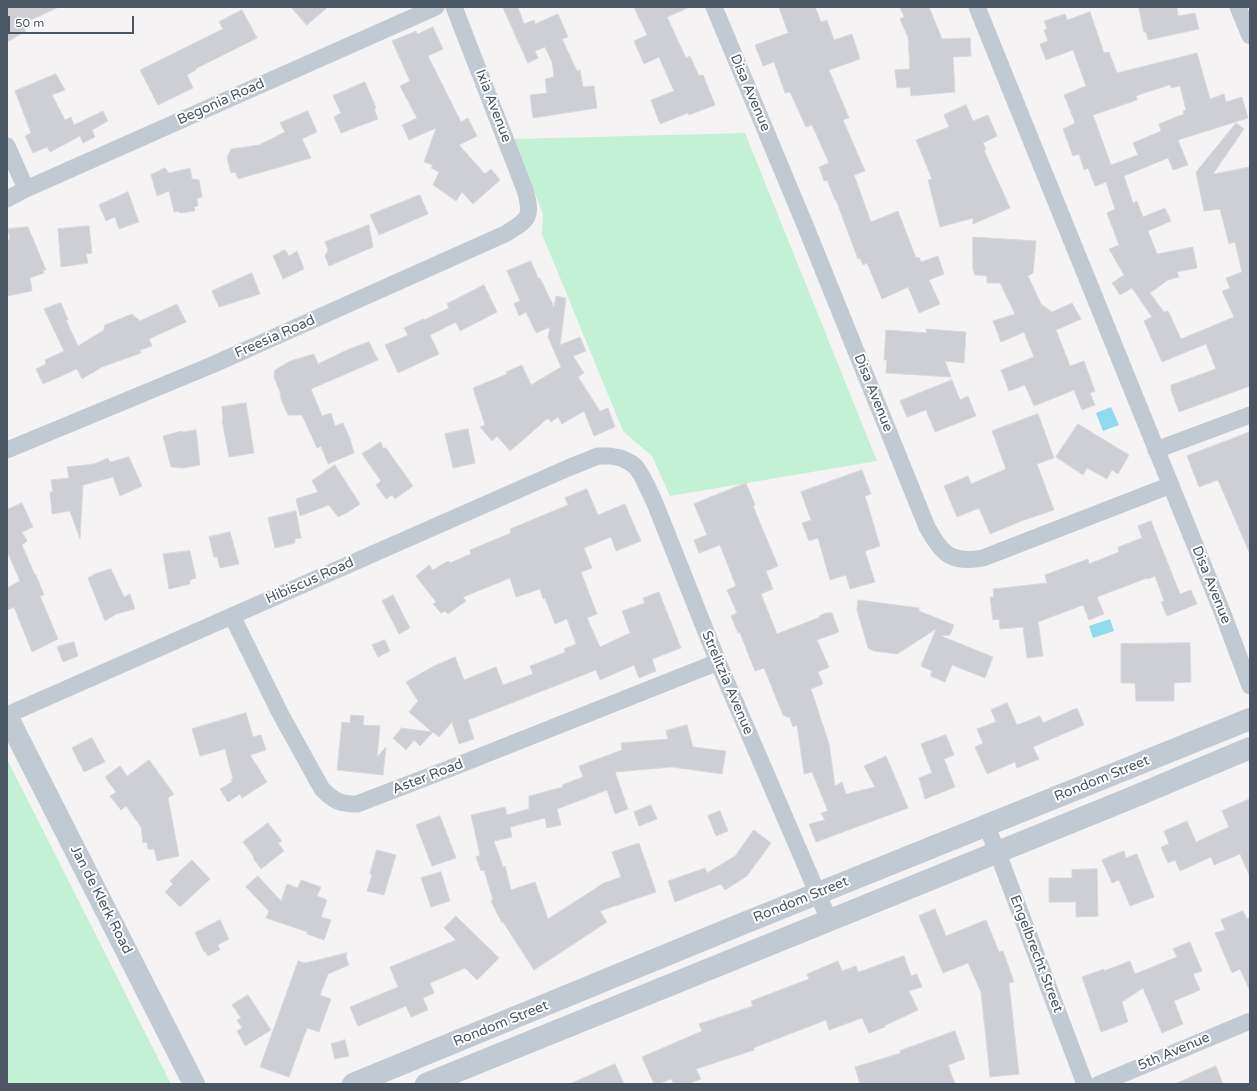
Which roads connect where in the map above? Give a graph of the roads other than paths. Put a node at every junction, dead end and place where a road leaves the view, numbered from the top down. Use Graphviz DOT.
graph roads {
  1 [pos="436,7"];
  2 [pos="454,7"];
  3 [pos="714,7"];
  4 [pos="977,7"];
  5 [pos="1238,7"];
  6 [pos="1250,36"];
  7 [pos="7,146"];
  8 [pos="26,189"];
  9 [pos="7,199"];
  10 [pos="529,206"];
  11 [pos="1250,415"];
  12 [pos="7,450"];
  13 [pos="1156,450"];
  14 [pos="616,456"];
  15 [pos="1171,485"];
  16 [pos="232,616"];
  17 [pos="718,662"];
  18 [pos="1250,686"];
  19 [pos="7,715"];
  20 [pos="1250,719"];
  21 [pos="1250,748"];
  22 [pos="986,825"];
  23 [pos="997,851"];
  24 [pos="817,893"];
  25 [pos="829,920"];
  26 [pos="1250,1021"];
  27 [pos="194,1084"];
  28 [pos="353,1084"];
  29 [pos="426,1084"];
  30 [pos="1085,1084"];
  31 [pos="1099,1084"];
  1 -- 8 [label="street, Begonia Road"];
  2 -- 10 [label="street, Ixia Avenue"];
  3 -- 15 [label="street, Disa Avenue"];
  4 -- 13 [label="street, Disa Avenue"];
  5 -- 6 [label="street"];
  7 -- 8 [label="street"];
  8 -- 9 [label="street, Begonia Road"];
  10 -- 12 [label="street, Freesia Road"];
  11 -- 13 [label="street"];
  13 -- 15 [label="street, Disa Avenue"];
  14 -- 16 [label="street, Hibiscus Road"];
  14 -- 17 [label="street, Strelitzia Avenue"];
  15 -- 18 [label="street, Disa Avenue"];
  16 -- 17 [label="street, Aster Road"];
  16 -- 19 [label="street, Hibiscus Road"];
  17 -- 24 [label="street, Strelitzia Avenue"];
  19 -- 27 [label="street, Jan de Klerk Road"];
  20 -- 22 [label="street, Rondom Street"];
  21 -- 23 [label="street, Rondom Street"];
  22 -- 23 [label="street, Engelbrecht Street"];
  22 -- 24 [label="street, Rondom Street"];
  23 -- 25 [label="street, Rondom Street"];
  23 -- 30 [label="street, Engelbrecht Street"];
  24 -- 25 [label="street, Strelitzia Avenue"];
  24 -- 28 [label="street, Rondom Street"];
  25 -- 29 [label="street, Rondom Street"];
  26 -- 31 [label="street, 5th Avenue"];
}
